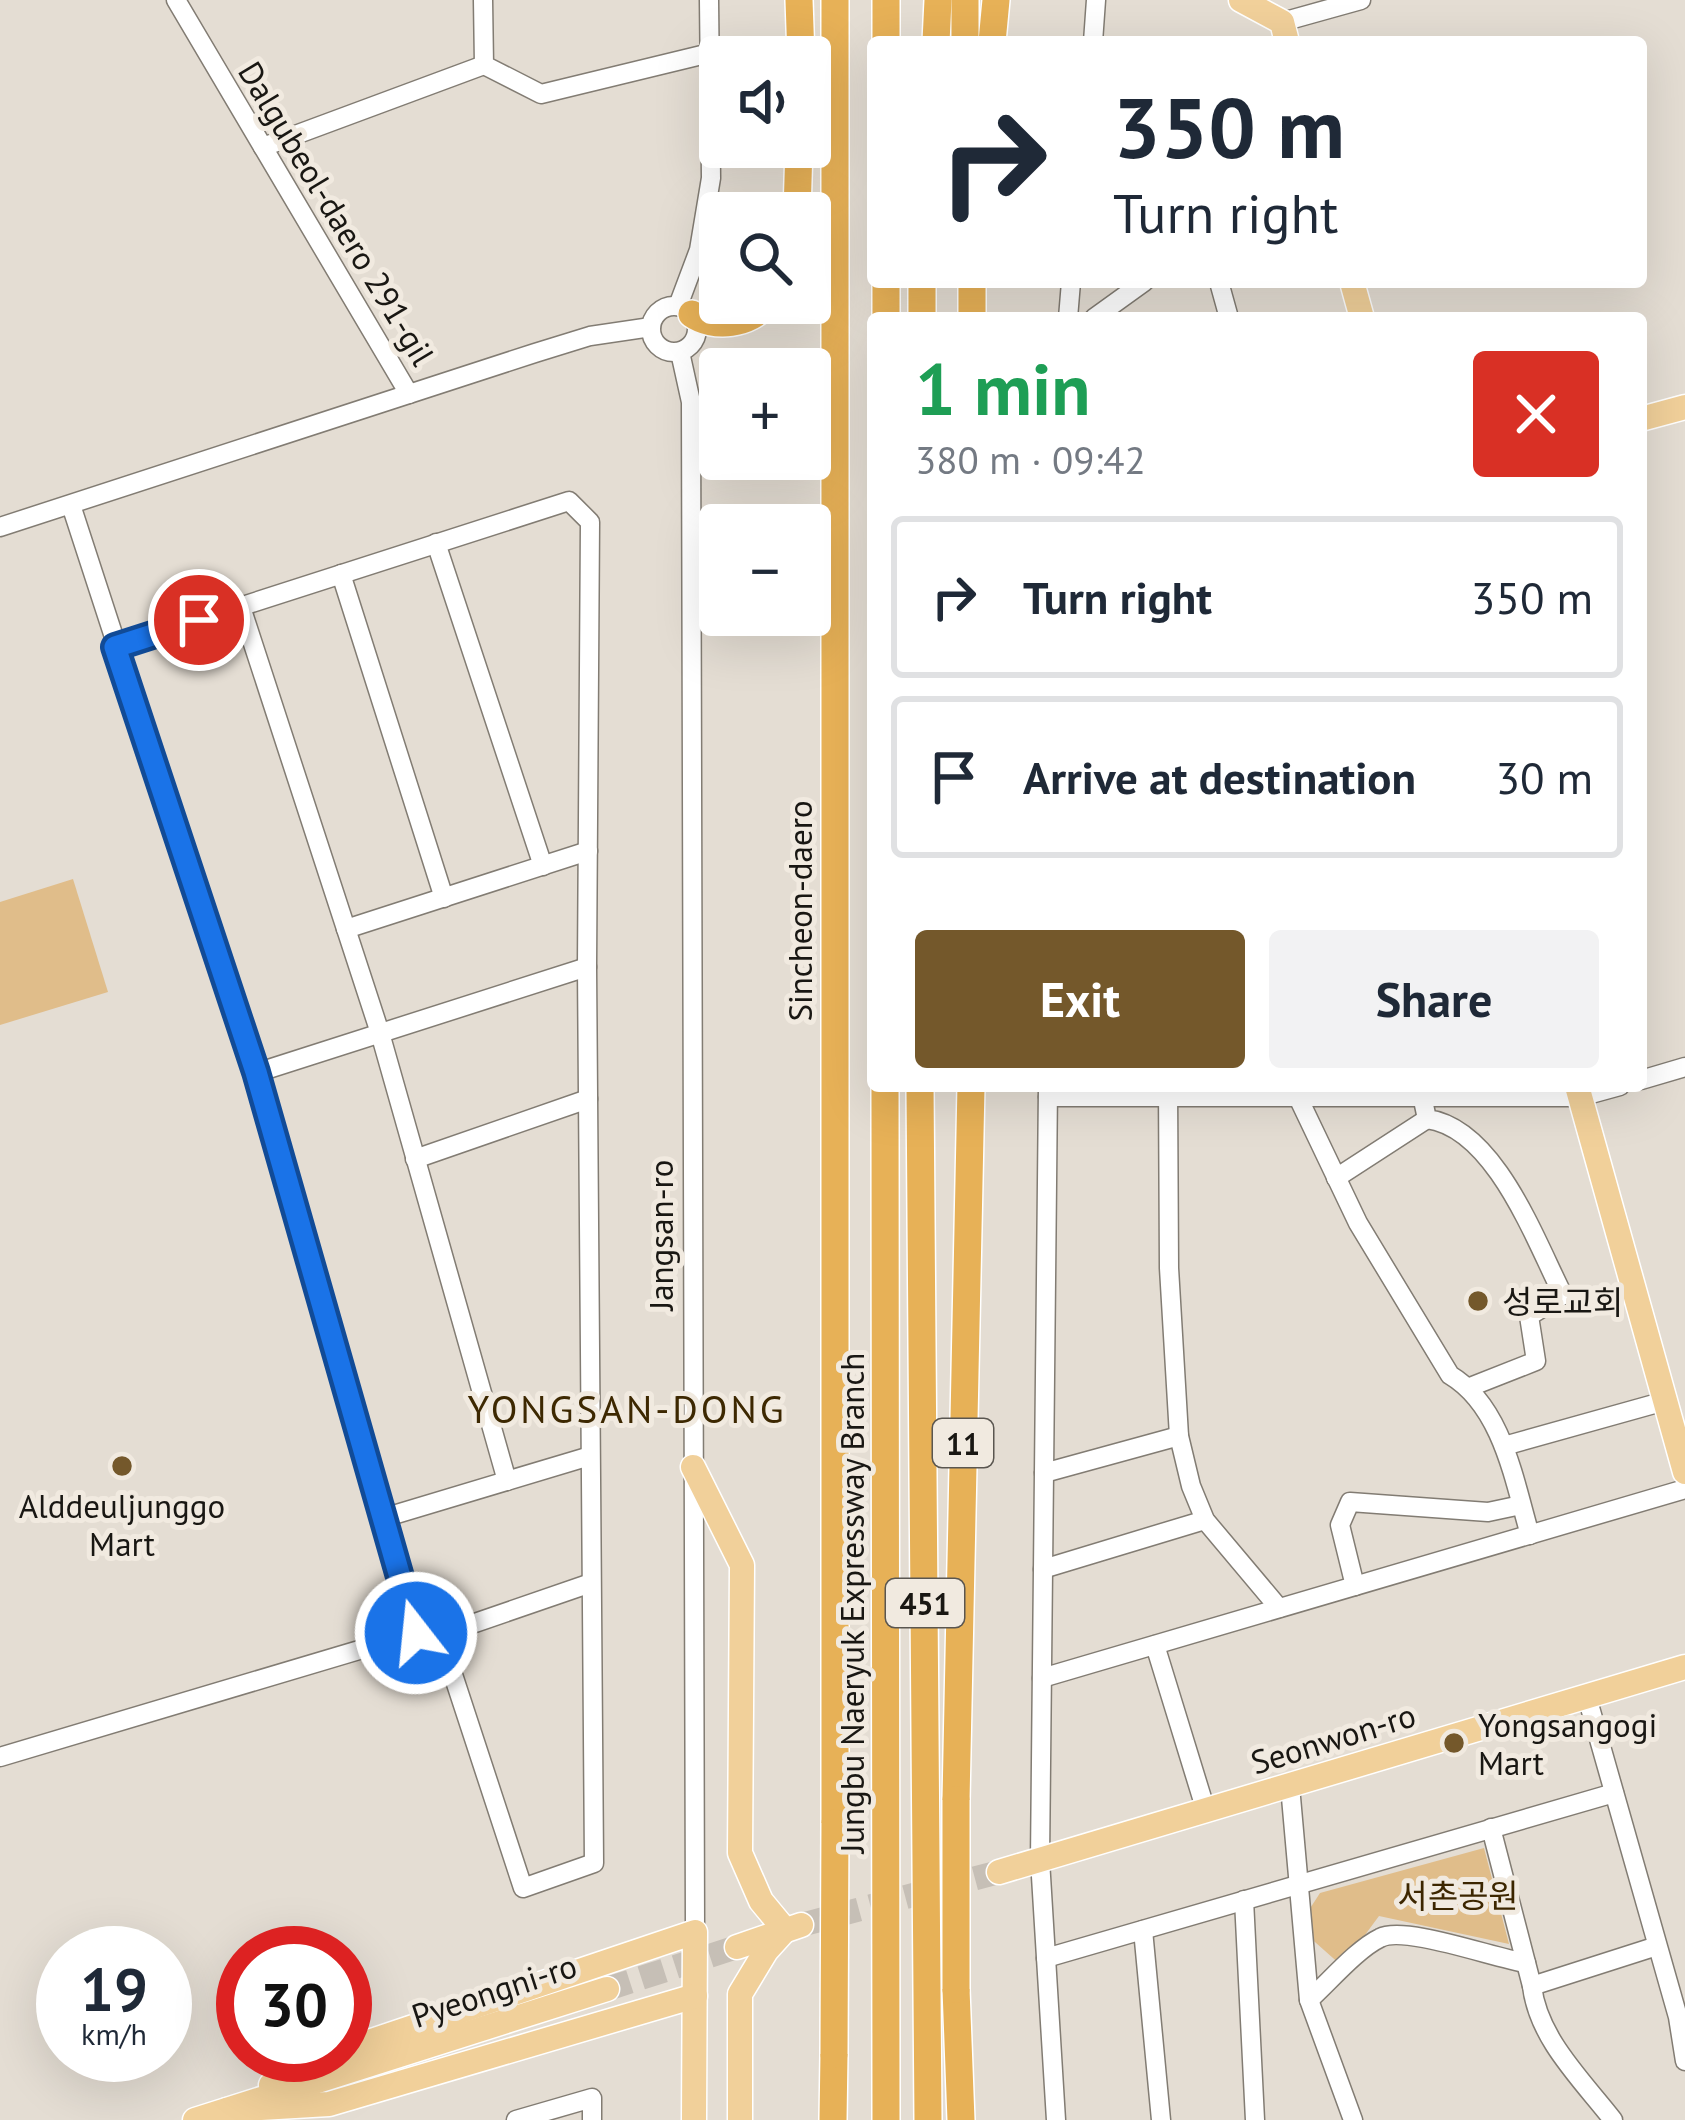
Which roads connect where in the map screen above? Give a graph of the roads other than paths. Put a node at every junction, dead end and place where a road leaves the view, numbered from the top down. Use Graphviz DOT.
graph roads {
  1 [pos="176,0"];
  2 [pos="483,0"];
  3 [pos="709,0"];
  4 [pos="799,0"];
  5 [pos="835,0"];
  6 [pos="886,0"];
  7 [pos="938,0"];
  8 [pos="964,0"];
  9 [pos="996,0"];
  10 [pos="1096,0"];
  11 [pos="1241,0"];
  12 [pos="1360,0"];
  13 [pos="1285,32"];
  14 [pos="710,36"];
  15 [pos="800,36"];
  16 [pos="886,36"];
  17 [pos="936,36"];
  18 [pos="965,36"];
  19 [pos="993,36"];
  20 [pos="1093,36"];
  21 [pos="699,56"];
  22 [pos="484,65"];
  23 [pos="263,147"];
  24 [pos="711,168"];
  25 [pos="1136,288"];
  26 [pos="685,310"];
  27 [pos="1102,312"];
  28 [pos="699,319"];
  29 [pos="651,327"];
  30 [pos="680,352"];
  31 [pos="409,394"];
  32 [pos="1685,407"];
  33 [pos="1647,417"];
  34 [pos="71,505"];
  35 [pos="0,526"];
  36 [pos="436,543"];
  37 [pos="341,574"];
  38 [pos="241,607"];
  39 [pos="115,647"];
  40 [pos="588,851"];
  41 [pos="542,866"];
  42 [pos="444,898"];
  43 [pos="346,929"];
  44 [pos="587,967"];
  45 [pos="380,1033"];
  46 [pos="1685,1067"];
  47 [pos="256,1072"];
  48 [pos="1647,1078"];
  49 [pos="885,1092"];
  50 [pos="920,1092"];
  51 [pos="971,1092"];
  52 [pos="1048,1092"];
  53 [pos="1168,1092"];
  54 [pos="1295,1092"];
  55 [pos="1422,1092"];
  56 [pos="1579,1092"];
  57 [pos="588,1099"];
  58 [pos="1427,1119"];
  59 [pos="416,1159"];
  60 [pos="1336,1178"];
  61 [pos="1470,1387"];
  62 [pos="1665,1401"];
  63 [pos="1179,1436"];
  64 [pos="1504,1446"];
  65 [pos="590,1456"];
  66 [pos="693,1467"];
  67 [pos="1685,1472"];
  68 [pos="1044,1473"];
  69 [pos="507,1480"];
  70 [pos="1685,1489"];
  71 [pos="1521,1505"];
  72 [pos="382,1518"];
  73 [pos="1205,1520"];
  74 [pos="1530,1535"];
  75 [pos="1043,1569"];
  76 [pos="591,1583"];
  77 [pos="1355,1586"];
  78 [pos="1279,1609"];
  79 [pos="416,1633"];
  80 [pos="440,1635"];
  81 [pos="1155,1645"];
  82 [pos="1685,1667"];
  83 [pos="1042,1678"];
  84 [pos="1587,1697"];
  85 [pos="0,1757"];
  86 [pos="1290,1786"];
  87 [pos="1614,1792"];
  88 [pos="1206,1810"];
  89 [pos="1491,1828"];
  90 [pos="1040,1860"];
  91 [pos="999,1872"];
  92 [pos="1301,1883"];
  93 [pos="1244,1900"];
  94 [pos="793,1928"];
  95 [pos="1144,1930"];
  96 [pos="695,1931"];
  97 [pos="1657,1946"];
  98 [pos="737,1947"];
  99 [pos="1046,1958"];
  100 [pos="1526,1963"];
  101 [pos="1532,1986"];
  102 [pos="608,1989"];
  103 [pos="694,1996"];
  104 [pos="1309,2000"];
  105 [pos="372,2041"];
  106 [pos="1685,2061"];
  107 [pos="276,2082"];
  108 [pos="227,2110"];
  109 [pos="1346,2117"];
  110 [pos="195,2120"];
  111 [pos="516,2120"];
  112 [pos="592,2120"];
  113 [pos="694,2120"];
  114 [pos="740,2120"];
  115 [pos="833,2120"];
  116 [pos="886,2120"];
  117 [pos="928,2120"];
  118 [pos="961,2120"];
  119 [pos="1056,2120"];
  120 [pos="1162,2120"];
  121 [pos="1256,2120"];
  122 [pos="1612,2120"];
  1 -- 23 [label="street, Dalgubeol-daero 291-gil"];
  2 -- 22 [label="street"];
  3 -- 14 [label="street"];
  4 -- 15 [label="highway"];
  5 -- 115 [label="highway, Sincheon-daero, bridge"];
  6 -- 16 [label="highway"];
  7 -- 17 [label="highway"];
  8 -- 18 [label="highway"];
  9 -- 19 [label="highway"];
  10 -- 20 [label="street"];
  11 -- 13 [label="main road"];
  12 -- 13 [label="street"];
  21 -- 22 [label="street"];
  22 -- 23 [label="street"];
  23 -- 31 [label="street, Dalgubeol-daero 291-gil"];
  24 -- 26 [label="street"];
  25 -- 27 [label="street"];
  26 -- 28 [label="highway"];
  26 -- 29 [label="street"];
  26 -- 30 [label="street"];
  29 -- 30 [label="street"];
  29 -- 31 [label="street"];
  30 -- 66 [label="street, Jangsan-ro"];
  31 -- 34 [label="street"];
  32 -- 33 [label="main road"];
  34 -- 35 [label="street"];
  34 -- 39 [label="street"];
  36 -- 37 [label="street"];
  36 -- 40 [label="street"];
  36 -- 41 [label="street"];
  37 -- 38 [label="street"];
  37 -- 42 [label="street"];
  38 -- 39 [label="street"];
  38 -- 43 [label="street"];
  39 -- 47 [label="street"];
  40 -- 41 [label="street"];
  40 -- 44 [label="street"];
  41 -- 42 [label="street"];
  42 -- 43 [label="street"];
  43 -- 45 [label="street"];
  44 -- 45 [label="street"];
  44 -- 57 [label="street"];
  45 -- 47 [label="street"];
  45 -- 59 [label="street"];
  46 -- 48 [label="street"];
  47 -- 72 [label="street"];
  49 -- 116 [label="highway, Jungbu Naeryuk Expressway Branch / 451"];
  50 -- 117 [label="highway, 451"];
  51 -- 118 [label="highway, 11, bridge"];
  52 -- 68 [label="street"];
  53 -- 63 [label="street"];
  54 -- 60 [label="street"];
  55 -- 58 [label="street"];
  56 -- 62 [label="main road"];
  57 -- 59 [label="street"];
  57 -- 65 [label="street"];
  58 -- 60 [label="street"];
  58 -- 61 [label="street"];
  59 -- 69 [label="street"];
  60 -- 61 [label="street"];
  61 -- 64 [label="street"];
  62 -- 64 [label="street"];
  62 -- 67 [label="main road"];
  63 -- 68 [label="street"];
  63 -- 73 [label="street"];
  64 -- 71 [label="street"];
  65 -- 69 [label="street"];
  65 -- 76 [label="street"];
  66 -- 94 [label="main road"];
  66 -- 96 [label="street, Jangsan-ro"];
  68 -- 75 [label="street"];
  69 -- 72 [label="street"];
  70 -- 74 [label="street"];
  71 -- 74 [label="street"];
  71 -- 77 [label="street"];
  72 -- 79 [label="street"];
  73 -- 75 [label="street"];
  73 -- 78 [label="street"];
  74 -- 77 [label="street"];
  75 -- 83 [label="street"];
  76 -- 80 [label="street"];
  76 -- 80 [label="street"];
  77 -- 78 [label="street"];
  78 -- 81 [label="street"];
  79 -- 80 [label="street"];
  79 -- 85 [label="street"];
  81 -- 83 [label="street"];
  81 -- 88 [label="street"];
  82 -- 84 [label="main road, Seonwon-ro"];
  83 -- 90 [label="street"];
  84 -- 86 [label="main road, Seonwon-ro"];
  84 -- 87 [label="street"];
  86 -- 88 [label="main road, Seonwon-ro"];
  86 -- 92 [label="street"];
  87 -- 89 [label="street"];
  87 -- 97 [label="street"];
  88 -- 90 [label="main road, Seonwon-ro"];
  89 -- 92 [label="street"];
  89 -- 100 [label="street"];
  90 -- 91 [label="main road, Seonwon-ro"];
  90 -- 99 [label="street"];
  92 -- 93 [label="street"];
  92 -- 104 [label="street"];
  93 -- 95 [label="street"];
  93 -- 121 [label="street"];
  94 -- 98 [label="main road"];
  94 -- 114 [label="main road"];
  95 -- 99 [label="street"];
  95 -- 120 [label="street"];
  96 -- 103 [label="main road, Jangsan-ro"];
  96 -- 105 [label="main road"];
  97 -- 101 [label="street"];
  97 -- 106 [label="street"];
  99 -- 119 [label="street"];
  100 -- 101 [label="street"];
  100 -- 104 [label="street"];
  101 -- 122 [label="street"];
  102 -- 108 [label="main road, Pyeongni-ro"];
  103 -- 108 [label="main road"];
  103 -- 113 [label="main road, Jangsan-ro"];
  104 -- 109 [label="street"];
  107 -- 108 [label="main road"];
  108 -- 110 [label="main road, Pyeongni-ro"];
  111 -- 112 [label="street"];
}
